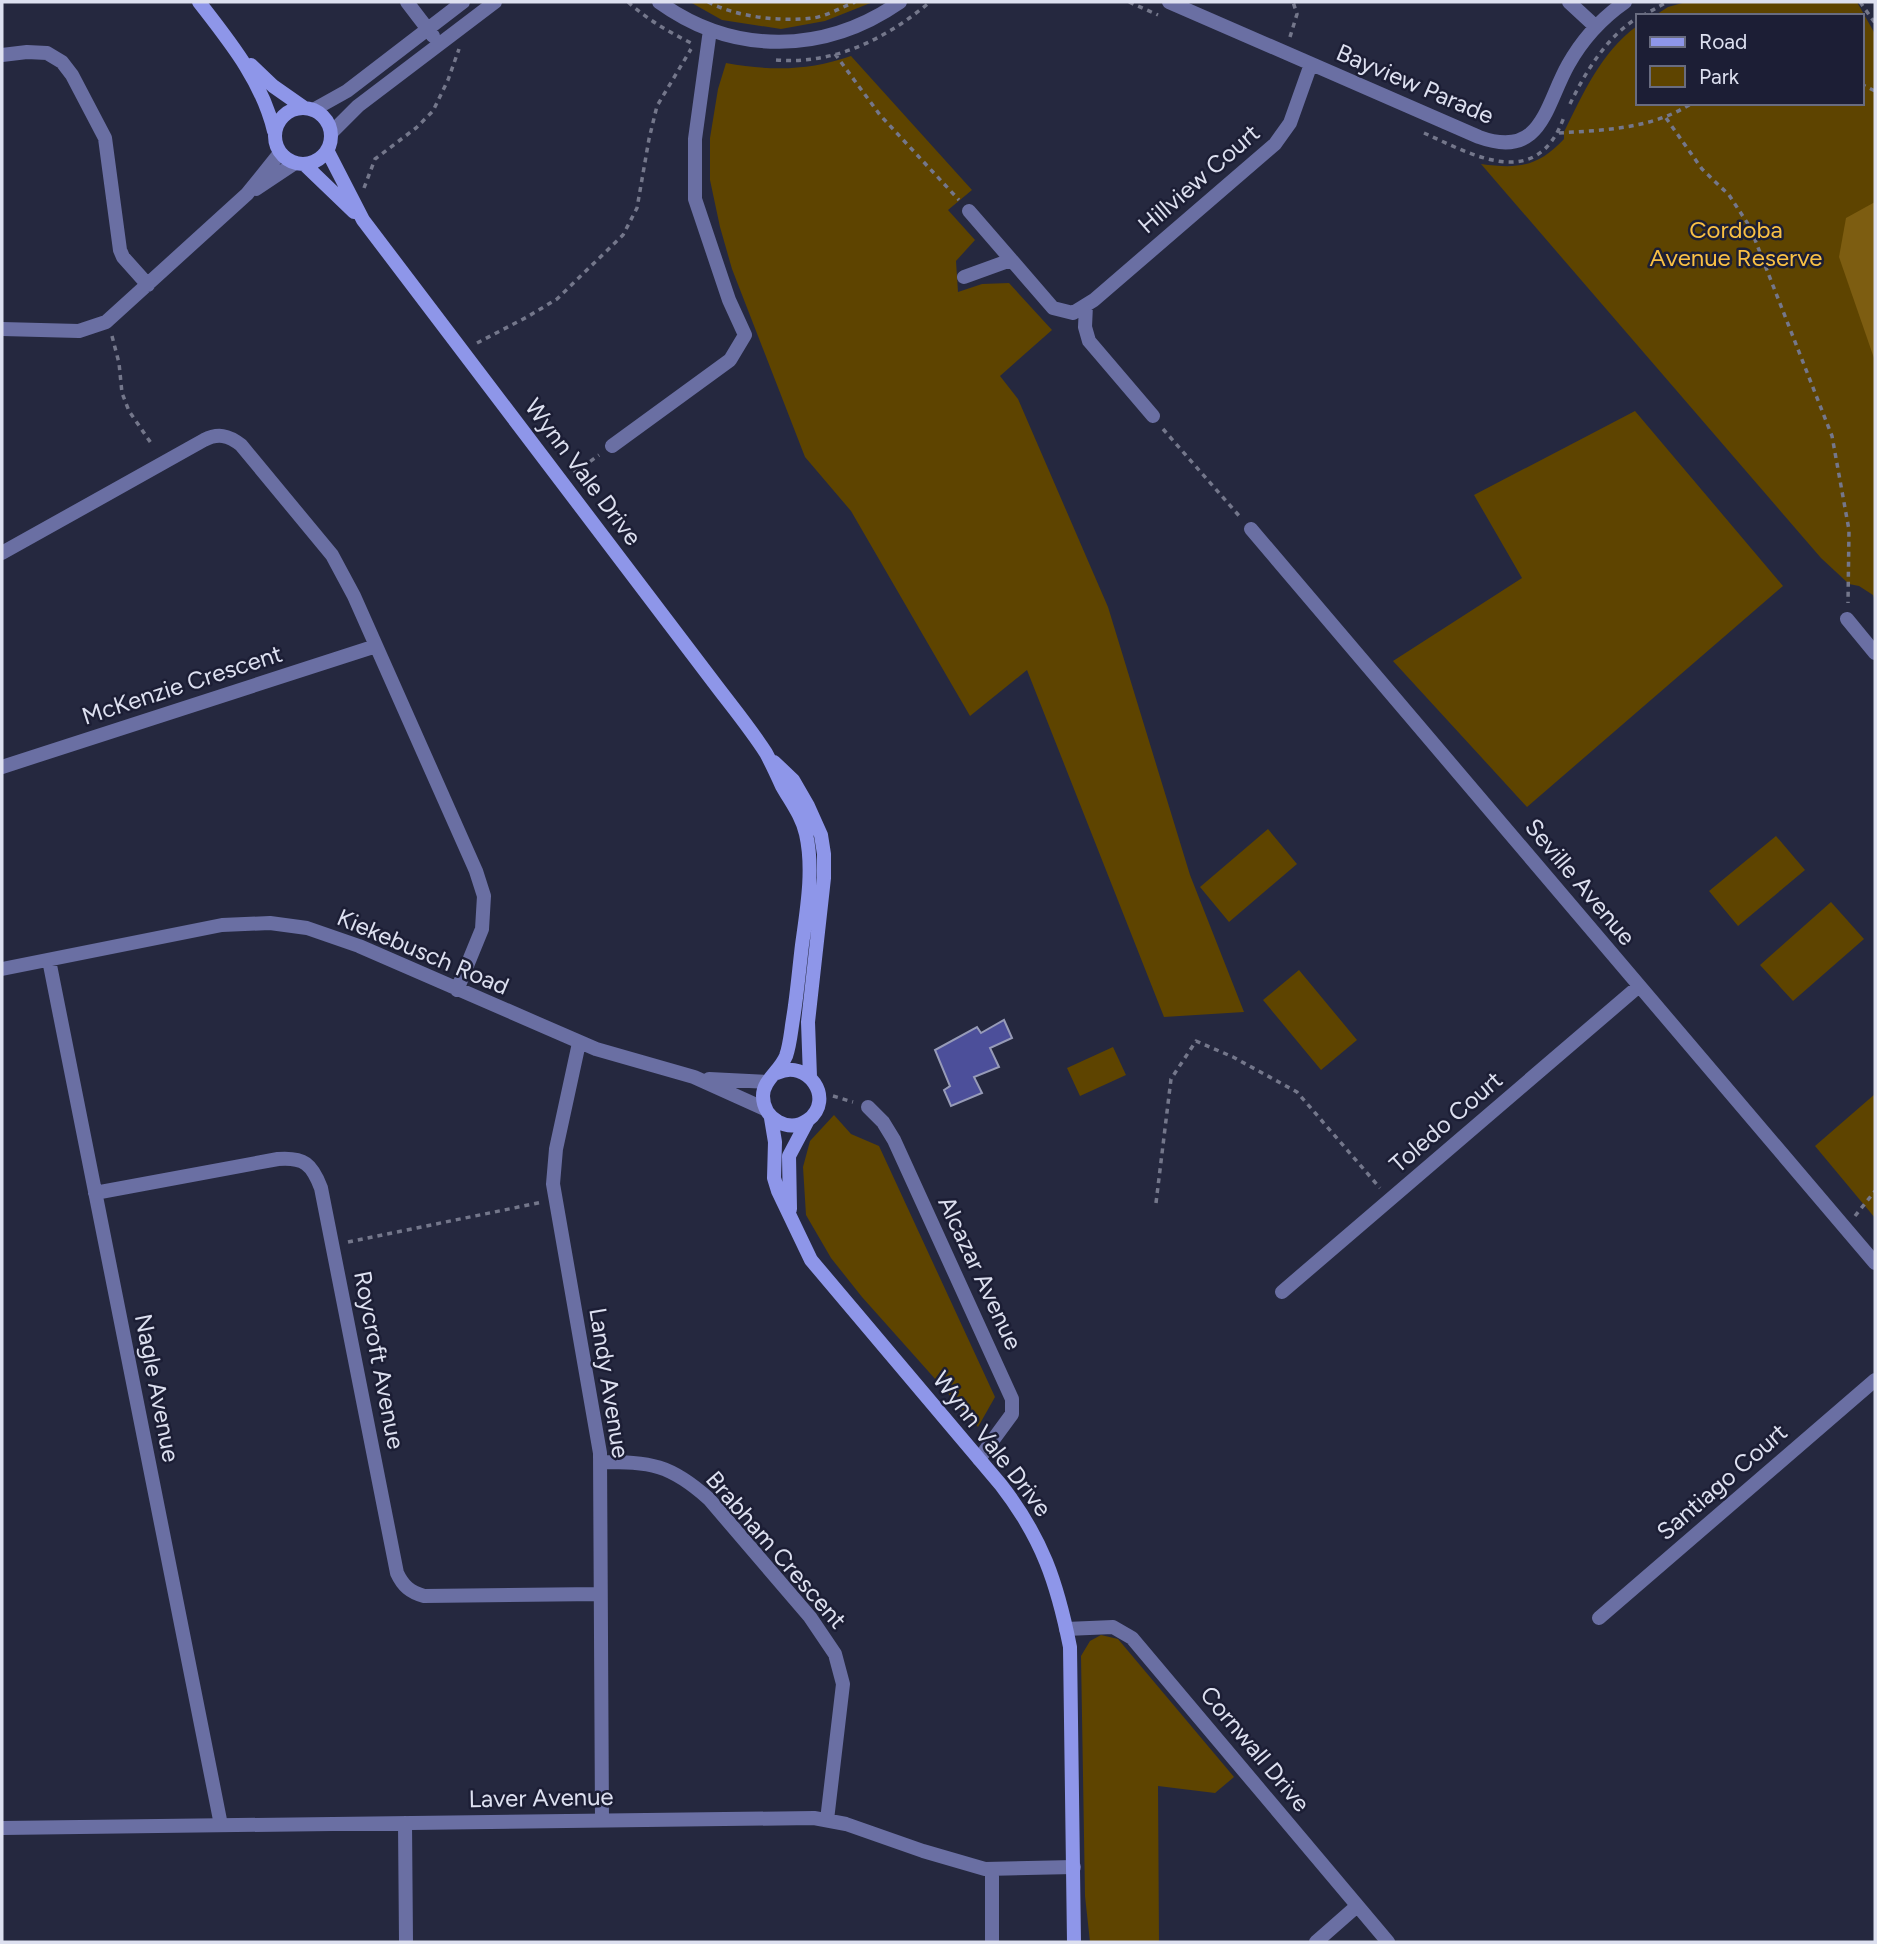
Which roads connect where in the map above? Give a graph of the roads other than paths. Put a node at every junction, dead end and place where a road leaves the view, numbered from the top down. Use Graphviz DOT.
graph roads {
  1 [pos="199,2"];
  2 [pos="407,2"];
  3 [pos="463,2"];
  4 [pos="495,2"];
  5 [pos="659,2"];
  6 [pos="901,2"];
  7 [pos="1169,2"];
  8 [pos="1569,2"];
  9 [pos="1626,2"];
  10 [pos="1596,27"];
  11 [pos="707,28"];
  12 [pos="428,29"];
  13 [pos="440,45"];
  14 [pos="237,52"];
  15 [pos="2,55"];
  16 [pos="1311,64"];
  17 [pos="308,108"];
  18 [pos="274,131"];
  19 [pos="331,133"];
  20 [pos="327,150"];
  21 [pos="280,153"];
  22 [pos="300,163"];
  23 [pos="247,194"];
  24 [pos="969,211"];
  25 [pos="360,213"];
  26 [pos="1011,260"];
  27 [pos="964,277"];
  28 [pos="148,285"];
  29 [pos="1086,305"];
  30 [pos="2,329"];
  31 [pos="1153,416"];
  32 [pos="612,446"];
  33 [pos="1251,529"];
  34 [pos="2,554"];
  35 [pos="1847,620"];
  36 [pos="376,646"];
  37 [pos="1875,653"];
  38 [pos="766,753"];
  39 [pos="2,767"];
  40 [pos="49,960"];
  41 [pos="2,969"];
  42 [pos="1639,986"];
  43 [pos="457,990"];
  44 [pos="579,1043"];
  45 [pos="694,1077"];
  46 [pos="772,1077"];
  47 [pos="810,1077"];
  48 [pos="868,1107"];
  49 [pos="768,1113"];
  50 [pos="808,1120"];
  51 [pos="95,1193"];
  52 [pos="791,1221"];
  53 [pos="1875,1263"];
  54 [pos="1282,1292"];
  55 [pos="1875,1380"];
  56 [pos="979,1459"];
  57 [pos="600,1462"];
  58 [pos="600,1594"];
  59 [pos="1599,1618"];
  60 [pos="1066,1629"];
  61 [pos="602,1820"];
  62 [pos="827,1820"];
  63 [pos="405,1823"];
  64 [pos="221,1825"];
  65 [pos="2,1828"];
  66 [pos="1074,1867"];
  67 [pos="992,1869"];
  68 [pos="1357,1906"];
  69 [pos="406,1942"];
  70 [pos="992,1942"];
  71 [pos="1074,1942"];
  72 [pos="1316,1942"];
  73 [pos="1388,1942"];
  1 -- 14 [label="main road"];
  2 -- 12 [label="street"];
  3 -- 12 [label="street"];
  4 -- 13 [label="street"];
  5 -- 11 [label="street"];
  6 -- 11 [label="street"];
  7 -- 16 [label="street, Bayview Parade"];
  8 -- 10 [label="street"];
  9 -- 10 [label="street"];
  10 -- 16 [label="street, Bayview Parade"];
  11 -- 32 [label="street"];
  12 -- 13 [label="street"];
  12 -- 17 [label="street"];
  13 -- 19 [label="street"];
  14 -- 17 [label="main road"];
  14 -- 18 [label="main road"];
  15 -- 28 [label="street"];
  16 -- 29 [label="street, Hillview Court"];
  17 -- 18 [label="main road"];
  17 -- 19 [label="main road"];
  18 -- 21 [label="main road"];
  19 -- 20 [label="main road"];
  20 -- 22 [label="main road"];
  20 -- 25 [label="main road, Wynn Vale Drive"];
  21 -- 22 [label="main road"];
  21 -- 23 [label="street"];
  22 -- 23 [label="street"];
  22 -- 25 [label="main road, Wynn Vale Drive"];
  23 -- 28 [label="street"];
  24 -- 26 [label="street"];
  25 -- 38 [label="main road, Wynn Vale Drive"];
  26 -- 27 [label="street"];
  26 -- 29 [label="street"];
  28 -- 30 [label="street"];
  29 -- 31 [label="street"];
  33 -- 42 [label="street, Seville Avenue"];
  34 -- 36 [label="street"];
  35 -- 37 [label="street"];
  36 -- 39 [label="street, McKenzie Crescent"];
  36 -- 43 [label="street"];
  38 -- 46 [label="main road, Wynn Vale Drive"];
  38 -- 47 [label="main road, Wynn Vale Drive"];
  40 -- 41 [label="street, Kiekebusch Road"];
  40 -- 43 [label="street, Kiekebusch Road"];
  40 -- 51 [label="street, Nagle Avenue"];
  42 -- 53 [label="street, Seville Avenue"];
  42 -- 54 [label="street, Toledo Court"];
  43 -- 44 [label="street, Kiekebusch Road"];
  44 -- 45 [label="street, Kiekebusch Road"];
  44 -- 57 [label="street, Landy Avenue"];
  45 -- 46 [label="street, Kiekebusch Road"];
  45 -- 49 [label="street, Kiekebusch Road"];
  46 -- 47 [label="main road"];
  46 -- 49 [label="main road"];
  47 -- 50 [label="main road"];
  48 -- 56 [label="street, Alcazar Avenue"];
  49 -- 50 [label="main road"];
  49 -- 52 [label="main road, Wynn Vale Drive"];
  50 -- 52 [label="main road, Wynn Vale Drive"];
  51 -- 58 [label="street, Roycroft Avenue"];
  51 -- 64 [label="street, Nagle Avenue"];
  52 -- 56 [label="main road, Wynn Vale Drive"];
  55 -- 59 [label="street, Santiago Court"];
  56 -- 60 [label="main road, Wynn Vale Drive"];
  57 -- 58 [label="street, Landy Avenue"];
  57 -- 62 [label="street, Brabham Crescent"];
  58 -- 61 [label="street, Landy Avenue"];
  60 -- 66 [label="main road, Wynn Vale Drive"];
  60 -- 68 [label="street, Cornwall Drive"];
  61 -- 62 [label="street, Laver Avenue"];
  61 -- 63 [label="street, Laver Avenue"];
  62 -- 67 [label="street, Laver Avenue"];
  63 -- 64 [label="street, Laver Avenue"];
  63 -- 69 [label="street"];
  64 -- 65 [label="street, Laver Avenue"];
  66 -- 67 [label="street, Laver Avenue"];
  66 -- 71 [label="main road, Wynn Vale Drive"];
  67 -- 70 [label="street"];
  68 -- 72 [label="street"];
  68 -- 73 [label="street, Cornwall Drive"];
}
